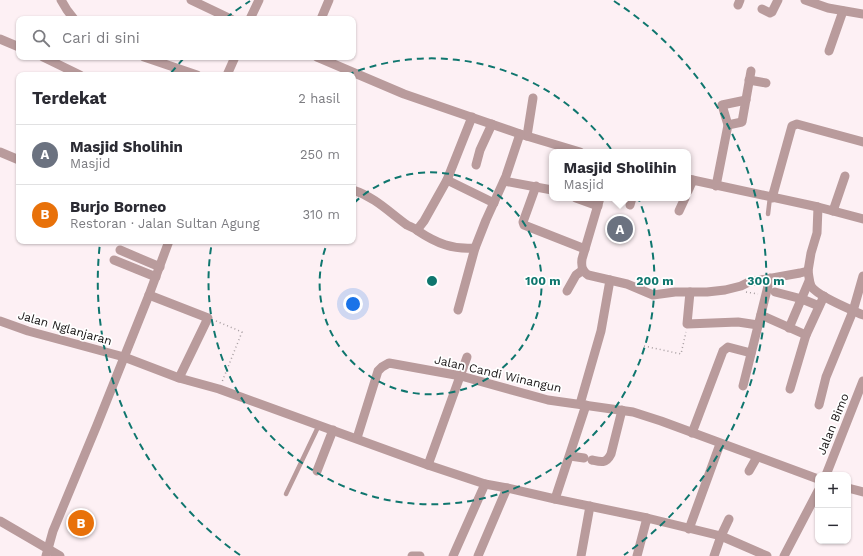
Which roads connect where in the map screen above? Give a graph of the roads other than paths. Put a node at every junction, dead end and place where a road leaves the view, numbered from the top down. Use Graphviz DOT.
graph roads {
  1 [pos="61,0"];
  2 [pos="191,0"];
  3 [pos="259,0"];
  4 [pos="329,0"];
  5 [pos="778,0"];
  6 [pos="805,0"];
  7 [pos="762,9"];
  8 [pos="843,11"];
  9 [pos="863,14"];
  10 [pos="71,16"];
  11 [pos="225,16"];
  12 [pos="251,16"];
  13 [pos="322,16"];
  14 [pos="0,39"];
  15 [pos="16,46"];
  16 [pos="829,51"];
  17 [pos="49,60"];
  18 [pos="153,60"];
  19 [pos="234,60"];
  20 [pos="324,60"];
  21 [pos="74,72"];
  22 [pos="188,72"];
  23 [pos="228,72"];
  24 [pos="352,72"];
  25 [pos="356,74"];
  26 [pos="766,83"];
  27 [pos="533,98"];
  28 [pos="746,100"];
  29 [pos="472,117"];
  30 [pos="492,124"];
  31 [pos="728,125"];
  32 [pos="524,135"];
  33 [pos="863,142"];
  34 [pos="565,149"];
  35 [pos="0,152"];
  36 [pos="16,159"];
  37 [pos="476,165"];
  38 [pos="845,176"];
  39 [pos="447,180"];
  40 [pos="691,180"];
  41 [pos="504,181"];
  42 [pos="536,186"];
  43 [pos="716,186"];
  44 [pos="549,189"];
  45 [pos="356,191"];
  46 [pos="771,198"];
  47 [pos="684,201"];
  48 [pos="599,202"];
  49 [pos="494,203"];
  50 [pos="818,207"];
  51 [pos="679,211"];
  52 [pos="833,211"];
  53 [pos="768,214"];
  54 [pos="863,219"];
  55 [pos="417,230"];
  56 [pos="168,244"];
  57 [pos="476,248"];
  58 [pos="585,249"];
  59 [pos="120,250"];
  60 [pos="114,260"];
  61 [pos="160,267"];
  62 [pos="583,270"];
  63 [pos="808,271"];
  64 [pos="863,276"];
  65 [pos="156,277"];
  66 [pos="770,278"];
  67 [pos="610,280"];
  68 [pos="809,281"];
  69 [pos="567,291"];
  70 [pos="690,292"];
  71 [pos="775,292"];
  72 [pos="149,295"];
  73 [pos="824,296"];
  74 [pos="802,299"];
  75 [pos="819,306"];
  76 [pos="458,310"];
  77 [pos="853,311"];
  78 [pos="761,315"];
  79 [pos="863,315"];
  80 [pos="0,321"];
  81 [pos="758,325"];
  82 [pos="789,328"];
  83 [pos="806,334"];
  84 [pos="752,352"];
  85 [pos="124,357"];
  86 [pos="467,357"];
  87 [pos="461,376"];
  88 [pos="179,378"];
  89 [pos="863,381"];
  90 [pos="743,386"];
  91 [pos="790,389"];
  92 [pos="583,405"];
  93 [pos="819,405"];
  94 [pos="622,410"];
  95 [pos="319,425"];
  96 [pos="333,430"];
  97 [pos="692,433"];
  98 [pos="357,438"];
  99 [pos="720,444"];
  100 [pos="570,456"];
  101 [pos="757,457"];
  102 [pos="428,465"];
  103 [pos="317,471"];
  104 [pos="749,471"];
  105 [pos="827,472"];
  106 [pos="815,478"];
  107 [pos="485,484"];
  108 [pos="507,488"];
  109 [pos="851,488"];
  110 [pos="862,490"];
  111 [pos="286,494"];
  112 [pos="815,497"];
  113 [pos="554,499"];
  114 [pos="590,506"];
  115 [pos="647,518"];
  116 [pos="729,519"];
  117 [pos="0,521"];
  118 [pos="689,529"];
  119 [pos="721,536"];
  120 [pos="47,552"];
  121 [pos="60,556"];
  122 [pos="412,556"];
  123 [pos="420,556"];
  124 [pos="453,556"];
  125 [pos="478,556"];
  126 [pos="581,556"];
  127 [pos="636,556"];
  128 [pos="714,556"];
  129 [pos="767,556"];
  130 [pos="784,556"];
  1 -- 10 [label="street"];
  2 -- 11 [label="street"];
  3 -- 12 [label="street"];
  4 -- 13 [label="street"];
  5 -- 7 [label="street"];
  6 -- 8 [label="street"];
  8 -- 9 [label="street"];
  8 -- 16 [label="street"];
  14 -- 15 [label="street"];
  17 -- 21 [label="street"];
  18 -- 22 [label="street"];
  19 -- 23 [label="street"];
  20 -- 24 [label="street"];
  25 -- 29 [label="street"];
  26 -- 28 [label="street"];
  27 -- 32 [label="street"];
  28 -- 31 [label="street"];
  28 -- 31 [label="street"];
  29 -- 30 [label="street"];
  29 -- 39 [label="street"];
  30 -- 32 [label="street"];
  30 -- 37 [label="street"];
  31 -- 43 [label="street"];
  32 -- 34 [label="street"];
  32 -- 41 [label="street"];
  33 -- 46 [label="street"];
  35 -- 36 [label="street"];
  38 -- 52 [label="street"];
  39 -- 49 [label="street"];
  39 -- 55 [label="street"];
  40 -- 43 [label="street"];
  41 -- 42 [label="street"];
  41 -- 49 [label="street"];
  42 -- 44 [label="street"];
  42 -- 58 [label="street"];
  43 -- 46 [label="street"];
  45 -- 55 [label="street"];
  46 -- 50 [label="street"];
  46 -- 53 [label="lane"];
  47 -- 51 [label="street"];
  48 -- 58 [label="street"];
  49 -- 57 [label="street"];
  50 -- 52 [label="street"];
  50 -- 63 [label="street"];
  52 -- 54 [label="street"];
  55 -- 57 [label="street"];
  56 -- 61 [label="street"];
  57 -- 76 [label="street"];
  58 -- 62 [label="street"];
  59 -- 61 [label="street"];
  60 -- 65 [label="street"];
  61 -- 65 [label="street"];
  62 -- 67 [label="street"];
  62 -- 69 [label="street"];
  63 -- 66 [label="street"];
  63 -- 68 [label="street"];
  64 -- 77 [label="street"];
  65 -- 72 [label="street"];
  66 -- 70 [label="street"];
  66 -- 78 [label="street"];
  67 -- 70 [label="street"];
  67 -- 92 [label="street"];
  68 -- 73 [label="street"];
  68 -- 74 [label="street"];
  70 -- 81 [label="street"];
  71 -- 74 [label="street"];
  72 -- 85 [label="street"];
  72 -- 88 [label="street"];
  73 -- 75 [label="street"];
  73 -- 77 [label="street"];
  74 -- 75 [label="street"];
  74 -- 82 [label="street"];
  75 -- 83 [label="street"];
  77 -- 79 [label="street"];
  77 -- 93 [label="street"];
  78 -- 81 [label="street"];
  78 -- 82 [label="street"];
  80 -- 85 [label="street, Jalan Nglanjaran"];
  81 -- 84 [label="street"];
  82 -- 83 [label="street"];
  83 -- 91 [label="street"];
  84 -- 90 [label="street"];
  84 -- 97 [label="street"];
  85 -- 88 [label="street, Jalan Nglanjaran"];
  85 -- 120 [label="street"];
  86 -- 87 [label="street"];
  87 -- 92 [label="street, Jalan Candi Winangun"];
  87 -- 98 [label="street, Jalan Candi Winangun"];
  87 -- 102 [label="street"];
  88 -- 95 [label="street, Jalan Nglanjaran"];
  89 -- 105 [label="street, Jalan Bimo"];
  92 -- 94 [label="street, Jalan Candi Winangun"];
  92 -- 100 [label="street"];
  94 -- 97 [label="street, Jalan Candi Winangun"];
  94 -- 100 [label="street"];
  95 -- 96 [label="street, Jalan Nglanjaran"];
  95 -- 111 [label="lane"];
  96 -- 98 [label="street, Jalan Nglanjaran"];
  96 -- 103 [label="street"];
  97 -- 99 [label="street, Jalan Candi Winangun"];
  98 -- 102 [label="street, Jalan Nglanjaran"];
  99 -- 101 [label="street, Jalan Candi Winangun"];
  99 -- 118 [label="street"];
  100 -- 113 [label="street"];
  101 -- 104 [label="street"];
  101 -- 106 [label="street, Jalan Candi Winangun"];
  102 -- 107 [label="street, Jalan Nglanjaran"];
  107 -- 108 [label="street, Jalan Nglanjaran"];
  107 -- 124 [label="street"];
  108 -- 113 [label="street, Jalan Nglanjaran"];
  108 -- 125 [label="street"];
  109 -- 110 [label="street"];
  112 -- 130 [label="street"];
  113 -- 114 [label="street, Jalan Nglanjaran"];
  114 -- 115 [label="street, Jalan Nglanjaran"];
  114 -- 126 [label="street"];
  115 -- 118 [label="street, Jalan Nglanjaran"];
  115 -- 127 [label="street"];
  116 -- 119 [label="street"];
  117 -- 120 [label="street"];
  118 -- 119 [label="street, Jalan Nglanjaran"];
  119 -- 128 [label="street"];
  119 -- 129 [label="street"];
  120 -- 121 [label="street"];
  122 -- 123 [label="street"];
}
